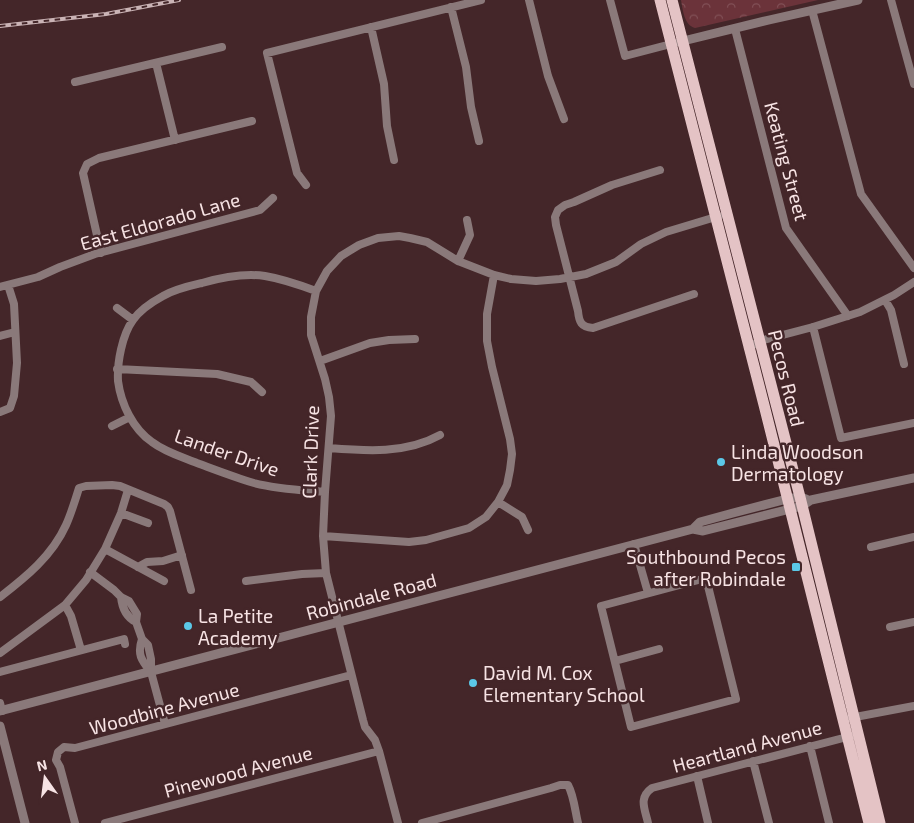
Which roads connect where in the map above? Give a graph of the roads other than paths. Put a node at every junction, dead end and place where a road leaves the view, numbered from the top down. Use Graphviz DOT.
graph roads {
  1 [pos="481,0"];
  2 [pos="529,0"];
  3 [pos="610,0"];
  4 [pos="660,0"];
  5 [pos="672,0"];
  6 [pos="858,0"];
  7 [pos="891,0"];
  8 [pos="451,7"];
  9 [pos="812,10"];
  10 [pos="371,27"];
  11 [pos="735,29"];
  12 [pos="683,41"];
  13 [pos="671,44"];
  14 [pos="222,47"];
  15 [pos="156,63"];
  16 [pos="75,82"];
  17 [pos="914,84"];
  18 [pos="564,119"];
  19 [pos="252,121"];
  20 [pos="176,140"];
  21 [pos="479,141"];
  22 [pos="394,160"];
  23 [pos="660,170"];
  24 [pos="306,185"];
  25 [pos="273,198"];
  26 [pos="727,214"];
  27 [pos="715,217"];
  28 [pos="467,220"];
  29 [pos="102,253"];
  30 [pos="458,261"];
  31 [pos="914,268"];
  32 [pos="494,275"];
  33 [pos="570,278"];
  34 [pos="914,282"];
  35 [pos="4,286"];
  36 [pos="316,291"];
  37 [pos="694,294"];
  38 [pos="885,300"];
  39 [pos="117,308"];
  40 [pos="848,316"];
  41 [pos="133,320"];
  42 [pos="813,327"];
  43 [pos="16,332"];
  44 [pos="0,336"];
  45 [pos="415,339"];
  46 [pos="760,341"];
  47 [pos="748,348"];
  48 [pos="320,361"];
  49 [pos="904,364"];
  50 [pos="117,369"];
  51 [pos="262,392"];
  52 [pos="0,412"];
  53 [pos="130,417"];
  54 [pos="914,423"];
  55 [pos="112,426"];
  56 [pos="440,435"];
  57 [pos="329,448"];
  58 [pos="914,478"];
  59 [pos="128,490"];
  60 [pos="325,492"];
  61 [pos="804,501"];
  62 [pos="498,502"];
  63 [pos="789,504"];
  64 [pos="121,512"];
  65 [pos="148,523"];
  66 [pos="528,530"];
  67 [pos="323,536"];
  68 [pos="914,537"];
  69 [pos="634,544"];
  70 [pos="871,547"];
  71 [pos="105,549"];
  72 [pos="182,555"];
  73 [pos="138,567"];
  74 [pos="90,572"];
  75 [pos="326,573"];
  76 [pos="164,581"];
  77 [pos="246,581"];
  78 [pos="191,590"];
  79 [pos="648,593"];
  80 [pos="0,597"];
  81 [pos="813,602"];
  82 [pos="65,605"];
  83 [pos="337,622"];
  84 [pos="914,622"];
  85 [pos="890,627"];
  86 [pos="832,628"];
  87 [pos="125,644"];
  88 [pos="659,649"];
  89 [pos="81,650"];
  90 [pos="0,653"];
  91 [pos="614,661"];
  92 [pos="0,672"];
  93 [pos="150,672"];
  94 [pos="351,675"];
  95 [pos="914,706"];
  96 [pos="1,708"];
  97 [pos="848,719"];
  98 [pos="165,724"];
  99 [pos="0,726"];
  100 [pos="852,735"];
  101 [pos="810,746"];
  102 [pos="379,751"];
  103 [pos="753,761"];
  104 [pos="696,776"];
  105 [pos="25,823"];
  106 [pos="75,823"];
  107 [pos="105,823"];
  108 [pos="398,823"];
  109 [pos="422,823"];
  110 [pos="578,823"];
  111 [pos="648,823"];
  112 [pos="708,823"];
  113 [pos="768,823"];
  114 [pos="829,823"];
  115 [pos="869,823"];
  116 [pos="880,823"];
  1 -- 8 [label="street"];
  2 -- 18 [label="street"];
  3 -- 13 [label="street"];
  4 -- 13 [label="main road, Pecos Road"];
  5 -- 12 [label="main road, Pecos Road"];
  6 -- 9 [label="street"];
  7 -- 17 [label="street"];
  8 -- 10 [label="street"];
  8 -- 21 [label="street"];
  9 -- 11 [label="street"];
  9 -- 31 [label="street"];
  10 -- 22 [label="street"];
  10 -- 24 [label="street"];
  11 -- 12 [label="street"];
  11 -- 40 [label="street, Keating Street"];
  12 -- 13 [label="street"];
  12 -- 26 [label="main road, Pecos Road"];
  13 -- 27 [label="main road, Pecos Road"];
  14 -- 15 [label="street"];
  15 -- 16 [label="street"];
  15 -- 20 [label="street"];
  19 -- 20 [label="street"];
  20 -- 29 [label="street"];
  23 -- 33 [label="street"];
  25 -- 29 [label="street, East Eldorado Lane"];
  26 -- 27 [label="street, Clark Drive"];
  26 -- 46 [label="main road, Pecos Road"];
  27 -- 33 [label="street, Clark Drive"];
  27 -- 47 [label="main road, Pecos Road"];
  28 -- 30 [label="street"];
  29 -- 35 [label="street, East Eldorado Lane"];
  30 -- 32 [label="street, Clark Drive"];
  30 -- 36 [label="street, Clark Drive"];
  32 -- 33 [label="street, Clark Drive"];
  32 -- 62 [label="street"];
  33 -- 37 [label="street"];
  34 -- 38 [label="street"];
  35 -- 43 [label="street"];
  36 -- 41 [label="street, Lander Drive"];
  36 -- 48 [label="street, Clark Drive"];
  38 -- 40 [label="street"];
  38 -- 49 [label="street"];
  39 -- 41 [label="street"];
  40 -- 42 [label="street"];
  41 -- 50 [label="street, Lander Drive"];
  42 -- 46 [label="street"];
  42 -- 54 [label="street"];
  43 -- 44 [label="street"];
  43 -- 52 [label="street"];
  45 -- 48 [label="street"];
  46 -- 47 [label="street"];
  46 -- 61 [label="main road, Pecos Road"];
  47 -- 63 [label="main road, Pecos Road"];
  48 -- 57 [label="street, Clark Drive"];
  50 -- 51 [label="street"];
  50 -- 53 [label="street, Lander Drive"];
  53 -- 55 [label="street"];
  53 -- 60 [label="street, Lander Drive"];
  56 -- 57 [label="street"];
  57 -- 60 [label="street, Clark Drive"];
  58 -- 61 [label="street, Robindale Road"];
  59 -- 64 [label="street"];
  59 -- 72 [label="street"];
  59 -- 80 [label="street"];
  60 -- 67 [label="street, Clark Drive"];
  61 -- 63 [label="street, Robindale Road"];
  61 -- 86 [label="main road, Pecos Road"];
  62 -- 66 [label="street"];
  62 -- 67 [label="street"];
  63 -- 69 [label="street, Robindale Road"];
  63 -- 81 [label="main road, Pecos Road"];
  64 -- 65 [label="street"];
  64 -- 71 [label="street"];
  67 -- 75 [label="street, Clark Drive"];
  68 -- 70 [label="street"];
  69 -- 79 [label="street"];
  69 -- 83 [label="street, Robindale Road"];
  71 -- 73 [label="street"];
  71 -- 74 [label="street"];
  72 -- 73 [label="street"];
  72 -- 78 [label="street"];
  73 -- 76 [label="street"];
  74 -- 82 [label="street"];
  74 -- 93 [label="street"];
  75 -- 77 [label="street"];
  75 -- 83 [label="street, Clark Drive"];
  79 -- 91 [label="street"];
  79 -- 91 [label="street"];
  81 -- 86 [label="main road"];
  81 -- 97 [label="main road, Pecos Road"];
  82 -- 89 [label="street"];
  82 -- 90 [label="street"];
  83 -- 93 [label="street, Robindale Road"];
  83 -- 94 [label="street, Clark Drive"];
  84 -- 85 [label="street"];
  86 -- 97 [label="main road, Pecos Road"];
  87 -- 89 [label="street"];
  88 -- 91 [label="street"];
  89 -- 92 [label="street"];
  93 -- 96 [label="street, Robindale Road"];
  93 -- 98 [label="street"];
  94 -- 98 [label="street, Woodbine Avenue"];
  94 -- 102 [label="street, Clark Drive"];
  95 -- 97 [label="street"];
  97 -- 100 [label="main road, Pecos Road"];
  98 -- 106 [label="street, Woodbine Avenue"];
  99 -- 105 [label="street"];
  100 -- 101 [label="street, Heartland Avenue"];
  100 -- 115 [label="main road, Pecos Road"];
  100 -- 116 [label="main road, Pecos Road"];
  101 -- 103 [label="street, Heartland Avenue"];
  101 -- 114 [label="street"];
  102 -- 107 [label="street, Pinewood Avenue"];
  102 -- 108 [label="street, Clark Drive"];
  103 -- 104 [label="street, Heartland Avenue"];
  103 -- 113 [label="street"];
  104 -- 111 [label="street, Heartland Avenue"];
  104 -- 112 [label="street"];
  109 -- 110 [label="street"];
}
